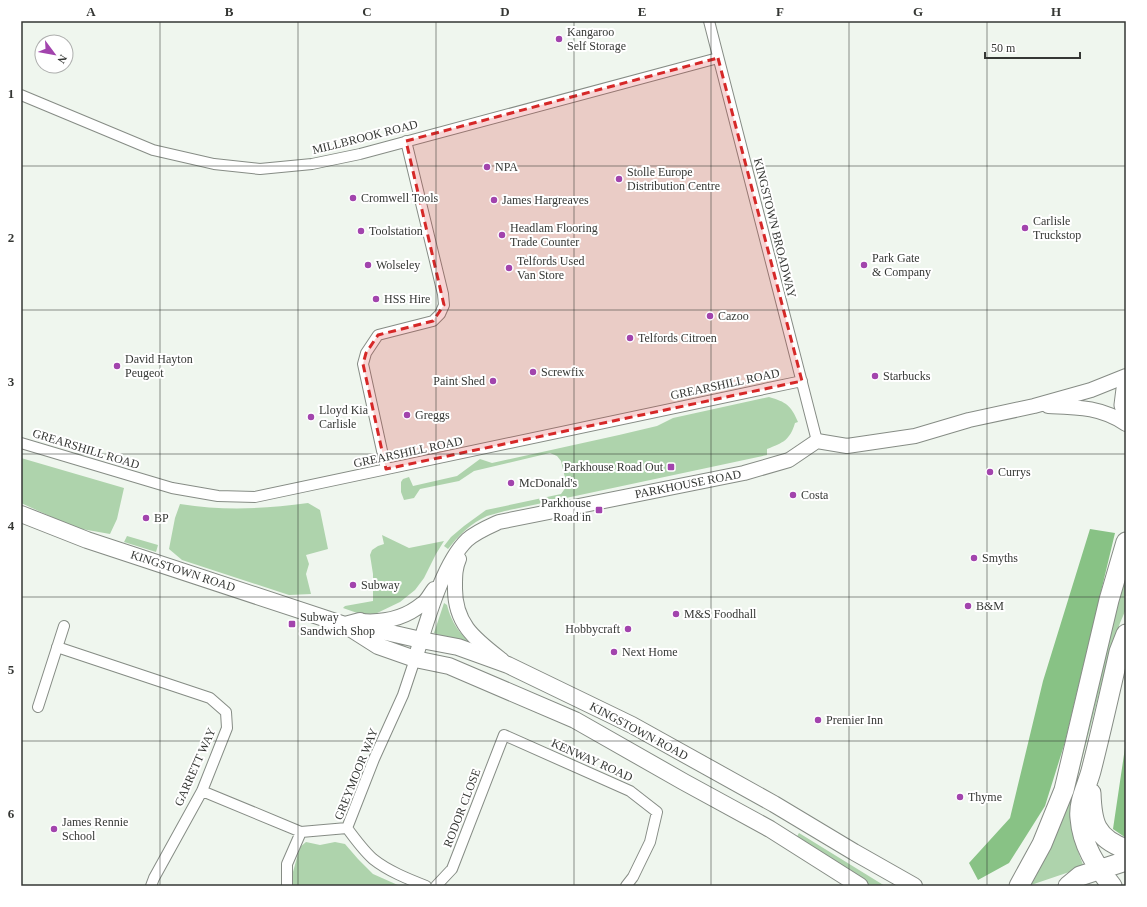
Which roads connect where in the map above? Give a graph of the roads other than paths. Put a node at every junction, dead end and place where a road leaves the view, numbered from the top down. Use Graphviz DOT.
graph roads {
  1 [pos="709,21"];
  2 [pos="718,58"];
  3 [pos="21,95"];
  4 [pos="406,141"];
  5 [pos="1126,376"];
  6 [pos="802,381"];
  7 [pos="1126,389"];
  8 [pos="1034,406"];
  9 [pos="1126,412"];
  10 [pos="1126,424"];
  11 [pos="817,440"];
  12 [pos="21,443"];
  13 [pos="386,469"];
  14 [pos="21,514"];
  15 [pos="467,540"];
  16 [pos="1126,542"];
  17 [pos="445,575"];
  18 [pos="353,623"];
  19 [pos="64,626"];
  20 [pos="1126,634"];
  21 [pos="421,640"];
  22 [pos="57,647"];
  23 [pos="415,659"];
  24 [pos="508,665"];
  25 [pos="38,707"];
  26 [pos="504,735"];
  27 [pos="1090,773"];
  28 [pos="202,791"];
  29 [pos="347,828"];
  30 [pos="301,832"];
  31 [pos="1126,849"];
  32 [pos="1126,861"];
  33 [pos="1100,870"];
  34 [pos="151,886"];
  35 [pos="287,886"];
  36 [pos="426,886"];
  37 [pos="436,886"];
  38 [pos="626,886"];
  39 [pos="860,886"];
  40 [pos="914,886"];
  41 [pos="1019,886"];
  42 [pos="1068,886"];
  43 [pos="1112,886"];
  1 -- 2 [label="street, KINGSTOWN BROADWAY"];
  2 -- 4 [label="street, MILLBROOK ROAD"];
  2 -- 6 [label="street, KINGSTOWN BROADWAY"];
  3 -- 4 [label="street, MILLBROOK ROAD"];
  4 -- 13 [label="street"];
  5 -- 8 [label="street"];
  6 -- 11 [label="street, KINGSTOWN BROADWAY"];
  6 -- 13 [label="street, GREARSHILL ROAD"];
  7 -- 9 [label="highway"];
  8 -- 10 [label="street"];
  8 -- 11 [label="street"];
  11 -- 15 [label="street, PARKHOUSE ROAD"];
  12 -- 13 [label="street, GREARSHILL ROAD"];
  14 -- 18 [label="main road, KINGSTOWN ROAD"];
  15 -- 17 [label="street, PARKHOUSE ROAD"];
  15 -- 24 [label="street"];
  16 -- 41 [label="highway"];
  17 -- 18 [label="street"];
  17 -- 21 [label="street, PARKHOUSE ROAD"];
  18 -- 21 [label="main road, KINGSTOWN ROAD"];
  18 -- 23 [label="main road, KINGSTOWN ROAD"];
  19 -- 22 [label="street"];
  20 -- 27 [label="highway"];
  21 -- 23 [label="street, PARKHOUSE ROAD"];
  21 -- 24 [label="main road, KINGSTOWN ROAD"];
  22 -- 25 [label="street"];
  22 -- 28 [label="street, GARRETT WAY"];
  23 -- 29 [label="street, GREYMOOR WAY"];
  23 -- 39 [label="main road, KINGSTOWN ROAD"];
  24 -- 40 [label="main road, KINGSTOWN ROAD"];
  26 -- 37 [label="street, RODOR CLOSE"];
  26 -- 38 [label="street, KENWAY ROAD"];
  27 -- 31 [label="highway"];
  27 -- 33 [label="highway"];
  28 -- 30 [label="street"];
  28 -- 34 [label="street, GARRETT WAY"];
  29 -- 30 [label="street"];
  29 -- 36 [label="street, GREYMOOR WAY"];
  30 -- 35 [label="street"];
  32 -- 33 [label="highway"];
  33 -- 42 [label="highway"];
  33 -- 43 [label="highway"];
}
